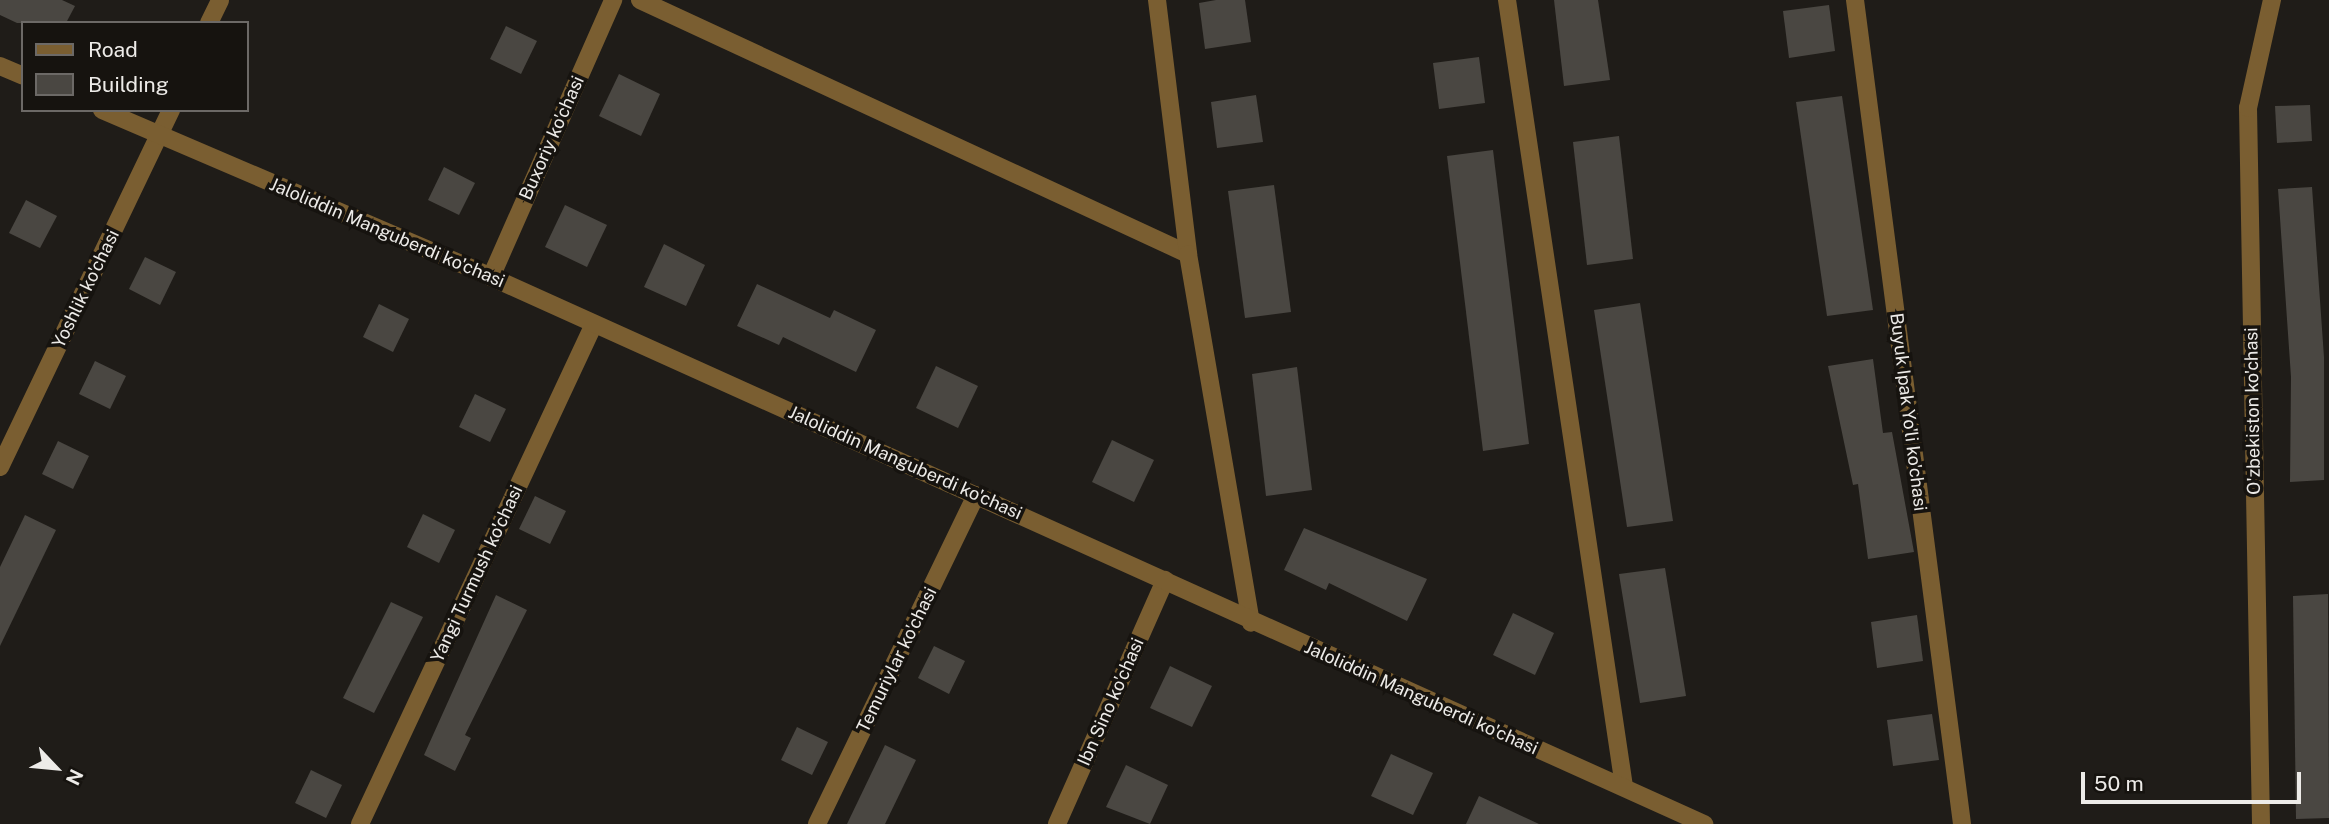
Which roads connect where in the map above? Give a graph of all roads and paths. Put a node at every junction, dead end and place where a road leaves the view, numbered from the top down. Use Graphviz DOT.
graph roads {
  1 [pos="220,0"];
  2 [pos="613,0"];
  3 [pos="640,0"];
  4 [pos="1157,0"];
  5 [pos="1507,0"];
  6 [pos="1855,0"];
  7 [pos="2272,0"];
  8 [pos="210,21"];
  9 [pos="0,66"];
  10 [pos="21,75"];
  11 [pos="107,112"];
  12 [pos="170,112"];
  13 [pos="160,135"];
  14 [pos="1188,254"];
  15 [pos="491,277"];
  16 [pos="594,324"];
  17 [pos="0,467"];
  18 [pos="976,495"];
  19 [pos="1165,580"];
  20 [pos="1251,623"];
  21 [pos="1624,787"];
  22 [pos="360,824"];
  23 [pos="817,824"];
  24 [pos="1057,824"];
  25 [pos="1704,824"];
  26 [pos="1962,824"];
  27 [pos="2261,824"];
  1 -- 8 [label="street"];
  2 -- 15 [label="street, Buxoriy ko'chasi"];
  3 -- 14 [label="street"];
  4 -- 14 [label="street"];
  5 -- 21 [label="street"];
  6 -- 26 [label="street, Buyuk Ipak Yo'li ko'chasi"];
  7 -- 27 [label="street, O'zbekiston ko'chasi"];
  9 -- 10 [label="street"];
  11 -- 13 [label="street, Jaloliddin Manguberdi ko'chasi"];
  12 -- 13 [label="street, Yoshlik ko'chasi"];
  13 -- 15 [label="street, Jaloliddin Manguberdi ko'chasi"];
  13 -- 17 [label="street, Yoshlik ko'chasi"];
  14 -- 20 [label="street"];
  15 -- 16 [label="street, Jaloliddin Manguberdi ko'chasi"];
  16 -- 18 [label="street, Jaloliddin Manguberdi ko'chasi"];
  16 -- 22 [label="street, Yangi Turmush ko'chasi"];
  18 -- 19 [label="street, Jaloliddin Manguberdi ko'chasi"];
  18 -- 23 [label="street, Temuriylar ko'chasi"];
  19 -- 20 [label="street, Jaloliddin Manguberdi ko'chasi"];
  19 -- 24 [label="street, Ibn Sino ko'chasi"];
  20 -- 21 [label="street, Jaloliddin Manguberdi ko'chasi"];
  21 -- 25 [label="street, Jaloliddin Manguberdi ko'chasi"];
}
